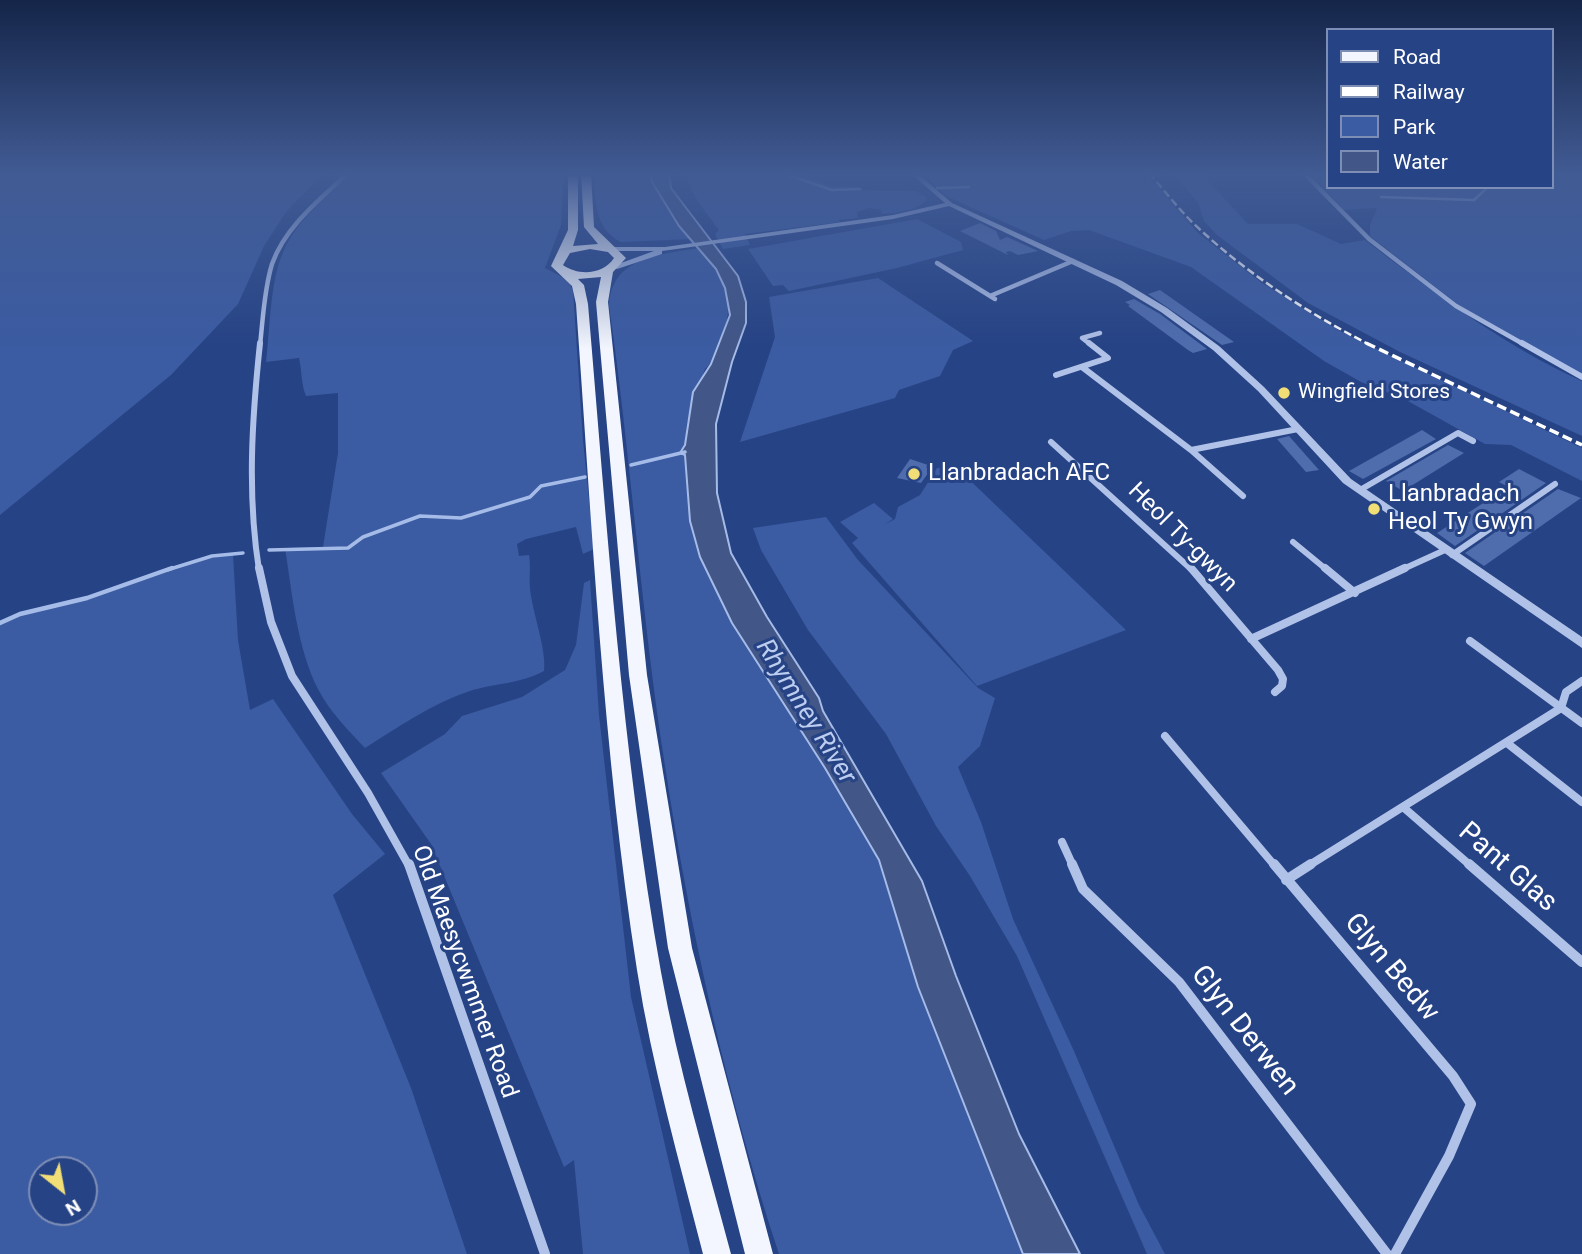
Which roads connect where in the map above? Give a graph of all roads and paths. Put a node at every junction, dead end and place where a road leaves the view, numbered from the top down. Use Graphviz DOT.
graph roads {
  1 [pos="291,232"];
  2 [pos="572,232"];
  3 [pos="593,232"];
  4 [pos="787,232"];
  5 [pos="1009,232"];
  6 [pos="1362,232"];
  7 [pos="608,248"];
  8 [pos="665,249"];
  9 [pos="566,251"];
  10 [pos="1073,261"];
  11 [pos="937,263"];
  12 [pos="611,269"];
  13 [pos="568,273"];
  14 [pos="1100,333"];
  15 [pos="1082,367"];
  16 [pos="1056,375"];
  17 [pos="1582,377"];
  18 [pos="1298,429"];
  19 [pos="1473,441"];
  20 [pos="1051,442"];
  21 [pos="1191,450"];
  22 [pos="1321,453"];
  23 [pos="1555,484"];
  24 [pos="1360,490"];
  25 [pos="1243,496"];
  26 [pos="1293,542"];
  27 [pos="1448,552"];
  28 [pos="1354,593"];
  29 [pos="1251,639"];
  30 [pos="1471,641"];
  31 [pos="1582,643"];
  32 [pos="1582,681"];
  33 [pos="1275,692"];
  34 [pos="1561,708"];
  35 [pos="1582,716"];
  36 [pos="1582,723"];
  37 [pos="1165,736"];
  38 [pos="1507,743"];
  39 [pos="1582,802"];
  40 [pos="1403,807"];
  41 [pos="1062,842"];
  42 [pos="1286,880"];
  43 [pos="1582,962"];
  44 [pos="545,1254"];
  45 [pos="716,1254"];
  46 [pos="759,1254"];
  47 [pos="1387,1254"];
  48 [pos="1395,1254"];
  1 -- 44 [label="street, Old Maesycwmmer Road"];
  2 -- 9 [label="main road"];
  3 -- 7 [label="main road"];
  4 -- 8 [label="street"];
  5 -- 10 [label="street"];
  6 -- 17 [label="street"];
  7 -- 8 [label="street"];
  7 -- 9 [label="main road"];
  7 -- 12 [label="main road"];
  8 -- 12 [label="street"];
  9 -- 13 [label="main road"];
  10 -- 11 [label="street"];
  10 -- 18 [label="street"];
  12 -- 13 [label="main road"];
  12 -- 46 [label="main road"];
  13 -- 45 [label="main road"];
  14 -- 15 [label="street"];
  15 -- 16 [label="street"];
  15 -- 21 [label="street"];
  18 -- 21 [label="street"];
  18 -- 22 [label="street"];
  19 -- 24 [label="street"];
  20 -- 29 [label="street, Heol Ty-gwyn"];
  21 -- 25 [label="street"];
  22 -- 24 [label="street"];
  23 -- 27 [label="street"];
  24 -- 27 [label="street"];
  26 -- 28 [label="street"];
  27 -- 28 [label="street"];
  27 -- 31 [label="street"];
  28 -- 29 [label="street"];
  29 -- 33 [label="street, Heol Ty-gwyn"];
  30 -- 34 [label="street"];
  32 -- 34 [label="street"];
  34 -- 35 [label="street"];
  34 -- 36 [label="street"];
  34 -- 38 [label="street"];
  37 -- 42 [label="street, Glyn Bedw"];
  38 -- 39 [label="street"];
  38 -- 40 [label="street"];
  40 -- 42 [label="street"];
  40 -- 43 [label="street, Pant Glas"];
  41 -- 47 [label="street, Glyn Derwen"];
  42 -- 48 [label="street, Glyn Bedw"];
}
